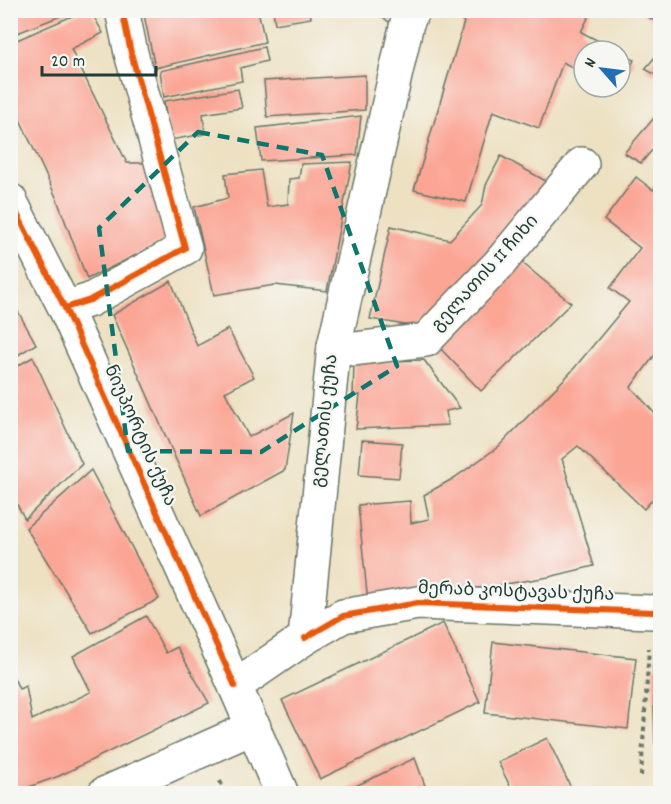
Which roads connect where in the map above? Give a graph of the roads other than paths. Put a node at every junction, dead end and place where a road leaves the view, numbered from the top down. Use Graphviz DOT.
graph roads {
  1 [pos="122,10"];
  2 [pos="413,10"];
  3 [pos="582,164"];
  4 [pos="10,200"];
  5 [pos="65,308"];
  6 [pos="334,346"];
  7 [pos="657,611"];
  8 [pos="305,638"];
  9 [pos="235,686"];
  10 [pos="254,727"];
  11 [pos="104,794"];
  12 [pos="282,794"];
  1 -- 5 [label="street"];
  2 -- 6 [label="street, გელათის ქუჩა"];
  3 -- 6 [label="street, გელათის II ჩიხი"];
  4 -- 5 [label="street, ნიუპორტის ქუჩა"];
  5 -- 9 [label="street, ნიუპორტის ქუჩა"];
  6 -- 8 [label="street, გელათის ქუჩა"];
  7 -- 8 [label="street, მერაბ კოსტავას ქუჩა"];
  8 -- 9 [label="street"];
  9 -- 10 [label="street"];
  10 -- 11 [label="street"];
  10 -- 12 [label="street"];
}
